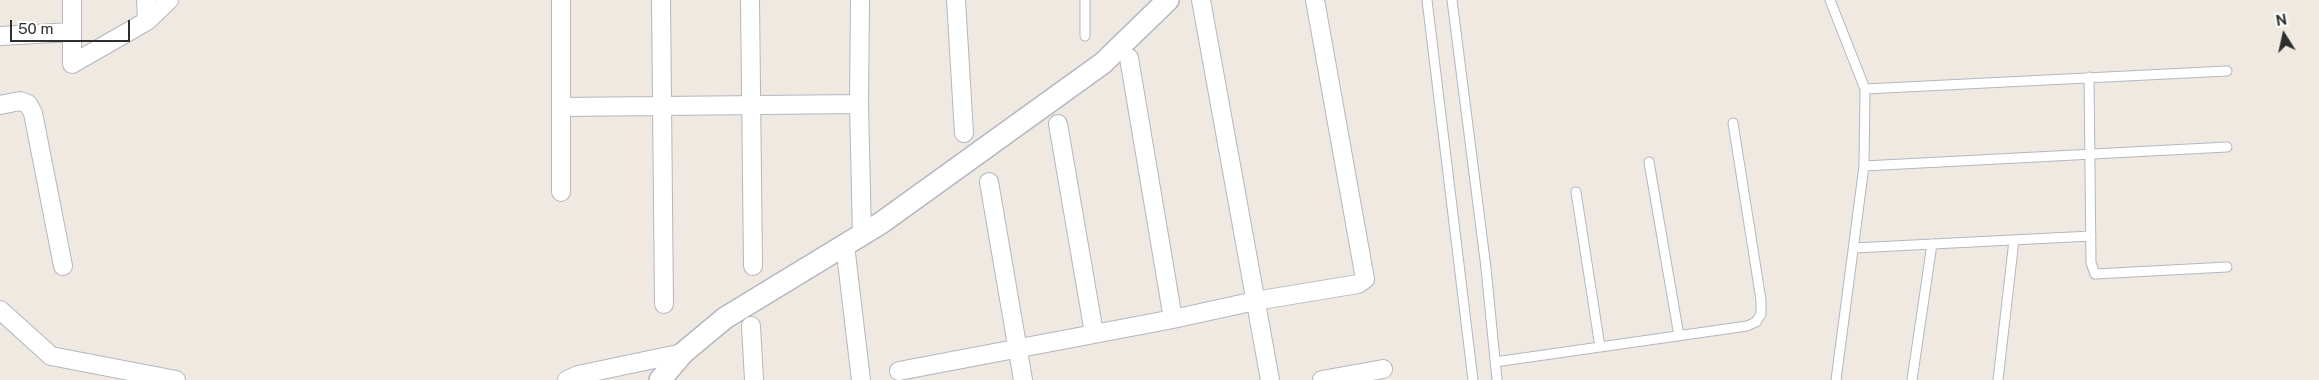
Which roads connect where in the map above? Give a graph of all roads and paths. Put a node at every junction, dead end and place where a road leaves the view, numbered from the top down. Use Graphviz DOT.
graph roads {
  1 [pos="72,0"];
  2 [pos="146,0"];
  3 [pos="169,0"];
  4 [pos="561,0"];
  5 [pos="661,0"];
  6 [pos="750,0"];
  7 [pos="860,0"];
  8 [pos="956,0"];
  9 [pos="1085,0"];
  10 [pos="1168,0"];
  11 [pos="1201,0"];
  12 [pos="1315,0"];
  13 [pos="1427,0"];
  14 [pos="1452,0"];
  15 [pos="1830,0"];
  16 [pos="147,22"];
  17 [pos="72,32"];
  18 [pos="0,36"];
  19 [pos="1085,36"];
  20 [pos="1129,58"];
  21 [pos="2227,71"];
  22 [pos="2089,77"];
  23 [pos="1865,89"];
  24 [pos="750,104"];
  25 [pos="859,104"];
  26 [pos="0,105"];
  27 [pos="561,106"];
  28 [pos="661,107"];
  29 [pos="1733,123"];
  30 [pos="1058,124"];
  31 [pos="964,133"];
  32 [pos="2226,147"];
  33 [pos="2090,155"];
  34 [pos="1648,162"];
  35 [pos="1864,166"];
  36 [pos="990,182"];
  37 [pos="561,192"];
  38 [pos="1576,192"];
  39 [pos="2091,236"];
  40 [pos="853,240"];
  41 [pos="2014,240"];
  42 [pos="1932,244"];
  43 [pos="1854,248"];
  44 [pos="63,266"];
  45 [pos="753,266"];
  46 [pos="2228,267"];
  47 [pos="1255,301"];
  48 [pos="664,304"];
  49 [pos="0,310"];
  50 [pos="1173,319"];
  51 [pos="751,326"];
  52 [pos="1094,333"];
  53 [pos="1679,336"];
  54 [pos="1600,347"];
  55 [pos="1017,348"];
  56 [pos="683,353"];
  57 [pos="1496,362"];
  58 [pos="1382,369"];
  59 [pos="899,371"];
  60 [pos="176,380"];
  61 [pos="567,380"];
  62 [pos="660,380"];
  63 [pos="754,380"];
  64 [pos="861,380"];
  65 [pos="1023,380"];
  66 [pos="1270,380"];
  67 [pos="1322,380"];
  68 [pos="1473,380"];
  69 [pos="1498,380"];
  70 [pos="1836,380"];
  71 [pos="1912,380"];
  72 [pos="1998,380"];
  1 -- 17 [label="street"];
  2 -- 16 [label="street"];
  3 -- 16 [label="street"];
  4 -- 27 [label="street"];
  5 -- 28 [label="street"];
  6 -- 24 [label="street"];
  7 -- 25 [label="street"];
  8 -- 31 [label="street"];
  9 -- 19 [label="lane"];
  10 -- 40 [label="street"];
  11 -- 47 [label="street"];
  12 -- 47 [label="street"];
  13 -- 68 [label="lane"];
  14 -- 57 [label="lane"];
  15 -- 23 [label="lane"];
  16 -- 17 [label="street"];
  17 -- 18 [label="street"];
  20 -- 50 [label="street"];
  21 -- 22 [label="lane"];
  22 -- 23 [label="lane"];
  22 -- 33 [label="lane"];
  23 -- 35 [label="lane"];
  24 -- 25 [label="street"];
  24 -- 28 [label="street"];
  24 -- 45 [label="street"];
  25 -- 40 [label="street"];
  26 -- 44 [label="street"];
  27 -- 28 [label="street"];
  27 -- 37 [label="street"];
  28 -- 48 [label="street"];
  29 -- 53 [label="lane"];
  30 -- 52 [label="street"];
  32 -- 33 [label="lane"];
  33 -- 35 [label="lane"];
  33 -- 39 [label="lane"];
  34 -- 53 [label="lane"];
  35 -- 43 [label="lane"];
  36 -- 55 [label="street"];
  38 -- 54 [label="lane"];
  39 -- 41 [label="lane"];
  39 -- 46 [label="lane"];
  40 -- 56 [label="street"];
  40 -- 64 [label="street"];
  41 -- 42 [label="lane"];
  41 -- 72 [label="lane"];
  42 -- 43 [label="lane"];
  42 -- 71 [label="lane"];
  43 -- 70 [label="lane"];
  47 -- 50 [label="street"];
  47 -- 66 [label="street"];
  49 -- 60 [label="street"];
  50 -- 52 [label="street"];
  51 -- 63 [label="street"];
  52 -- 55 [label="street"];
  53 -- 54 [label="lane"];
  54 -- 57 [label="lane"];
  55 -- 59 [label="street"];
  55 -- 65 [label="street"];
  56 -- 61 [label="street"];
  56 -- 62 [label="street"];
  57 -- 69 [label="lane"];
  58 -- 67 [label="street"];
}
